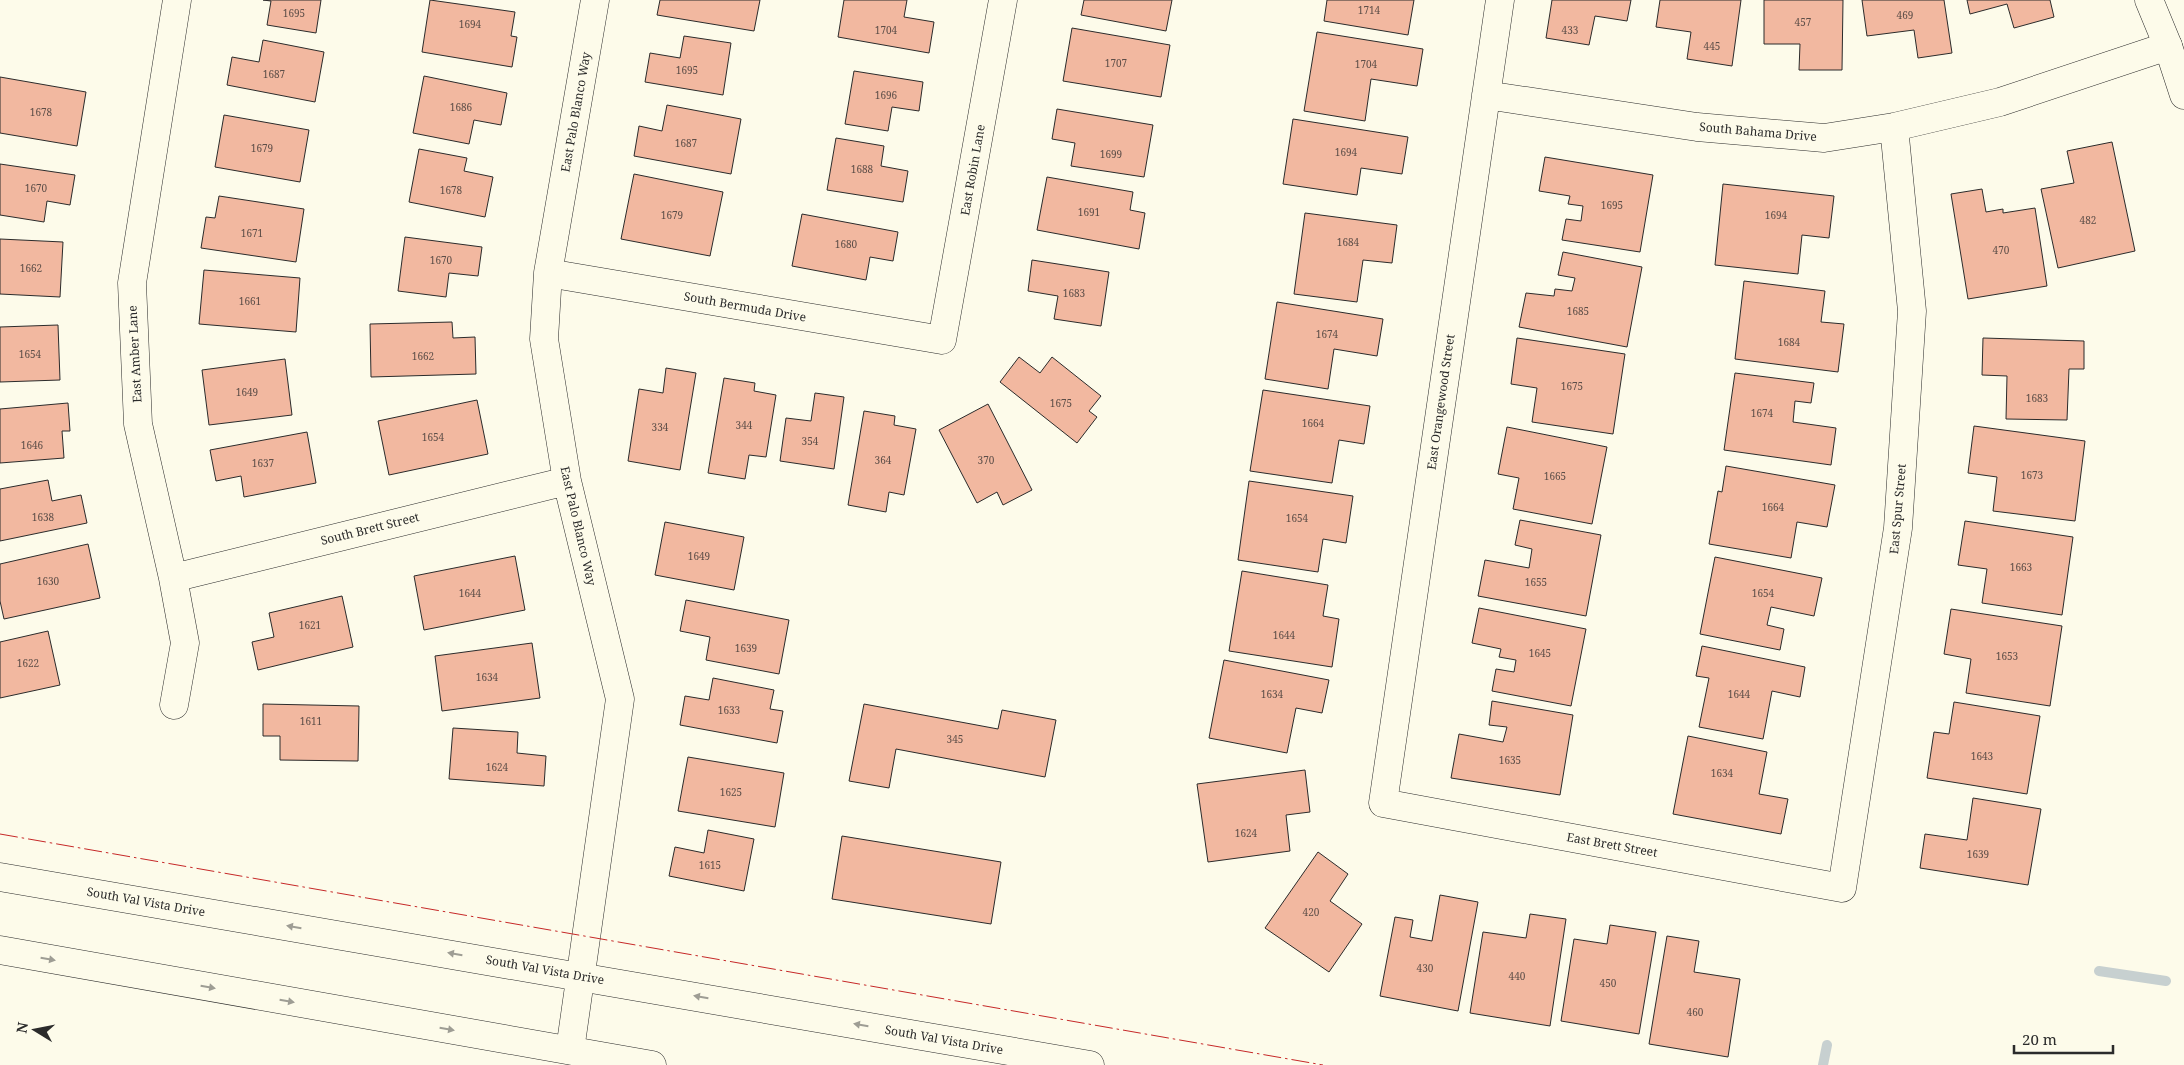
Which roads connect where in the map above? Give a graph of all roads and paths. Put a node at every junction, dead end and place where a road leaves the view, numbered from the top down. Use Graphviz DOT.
graph roads {
  1 [pos="177,0"];
  2 [pos="595,0"];
  3 [pos="1003,0"];
  4 [pos="1500,0"];
  5 [pos="2150,0"];
  6 [pos="2168,46"];
  7 [pos="1486,95"];
  8 [pos="2184,95"];
  9 [pos="1894,128"];
  10 [pos="548,273"];
  11 [pos="942,340"];
  12 [pos="566,481"];
  13 [pos="172,578"];
  14 [pos="174,705"];
  15 [pos="1382,803"];
  16 [pos="0,877"];
  17 [pos="1842,888"];
  18 [pos="0,950"];
  19 [pos="582,976"];
  20 [pos="570,1050"];
  21 [pos="1072,1064"];
  22 [pos="652,1065"];
  1 -- 13 [label="street, East Amber Lane"];
  2 -- 10 [label="street, East Palo Blanco Way"];
  3 -- 11 [label="street, East Robin Lane"];
  4 -- 7 [label="street, East Orangewood Street"];
  5 -- 6 [label="street"];
  6 -- 8 [label="street"];
  6 -- 9 [label="street, South Bahama Drive"];
  7 -- 9 [label="street, South Bahama Drive"];
  7 -- 15 [label="street, East Orangewood Street"];
  9 -- 17 [label="street, East Spur Street"];
  10 -- 11 [label="street, South Bermuda Drive"];
  10 -- 12 [label="street, East Palo Blanco Way"];
  12 -- 13 [label="street, South Brett Street"];
  12 -- 19 [label="street, East Palo Blanco Way"];
  13 -- 14 [label="street, East Amber Lane"];
  15 -- 17 [label="street, East Brett Street"];
  19 -- 16 [label="street, South Val Vista Drive, one-way"];
  18 -- 20 [label="street, one-way"];
  19 -- 20 [label="street, East Palo Blanco Way"];
  21 -- 19 [label="street, South Val Vista Drive, one-way"];
  20 -- 22 [label="street"];
}
